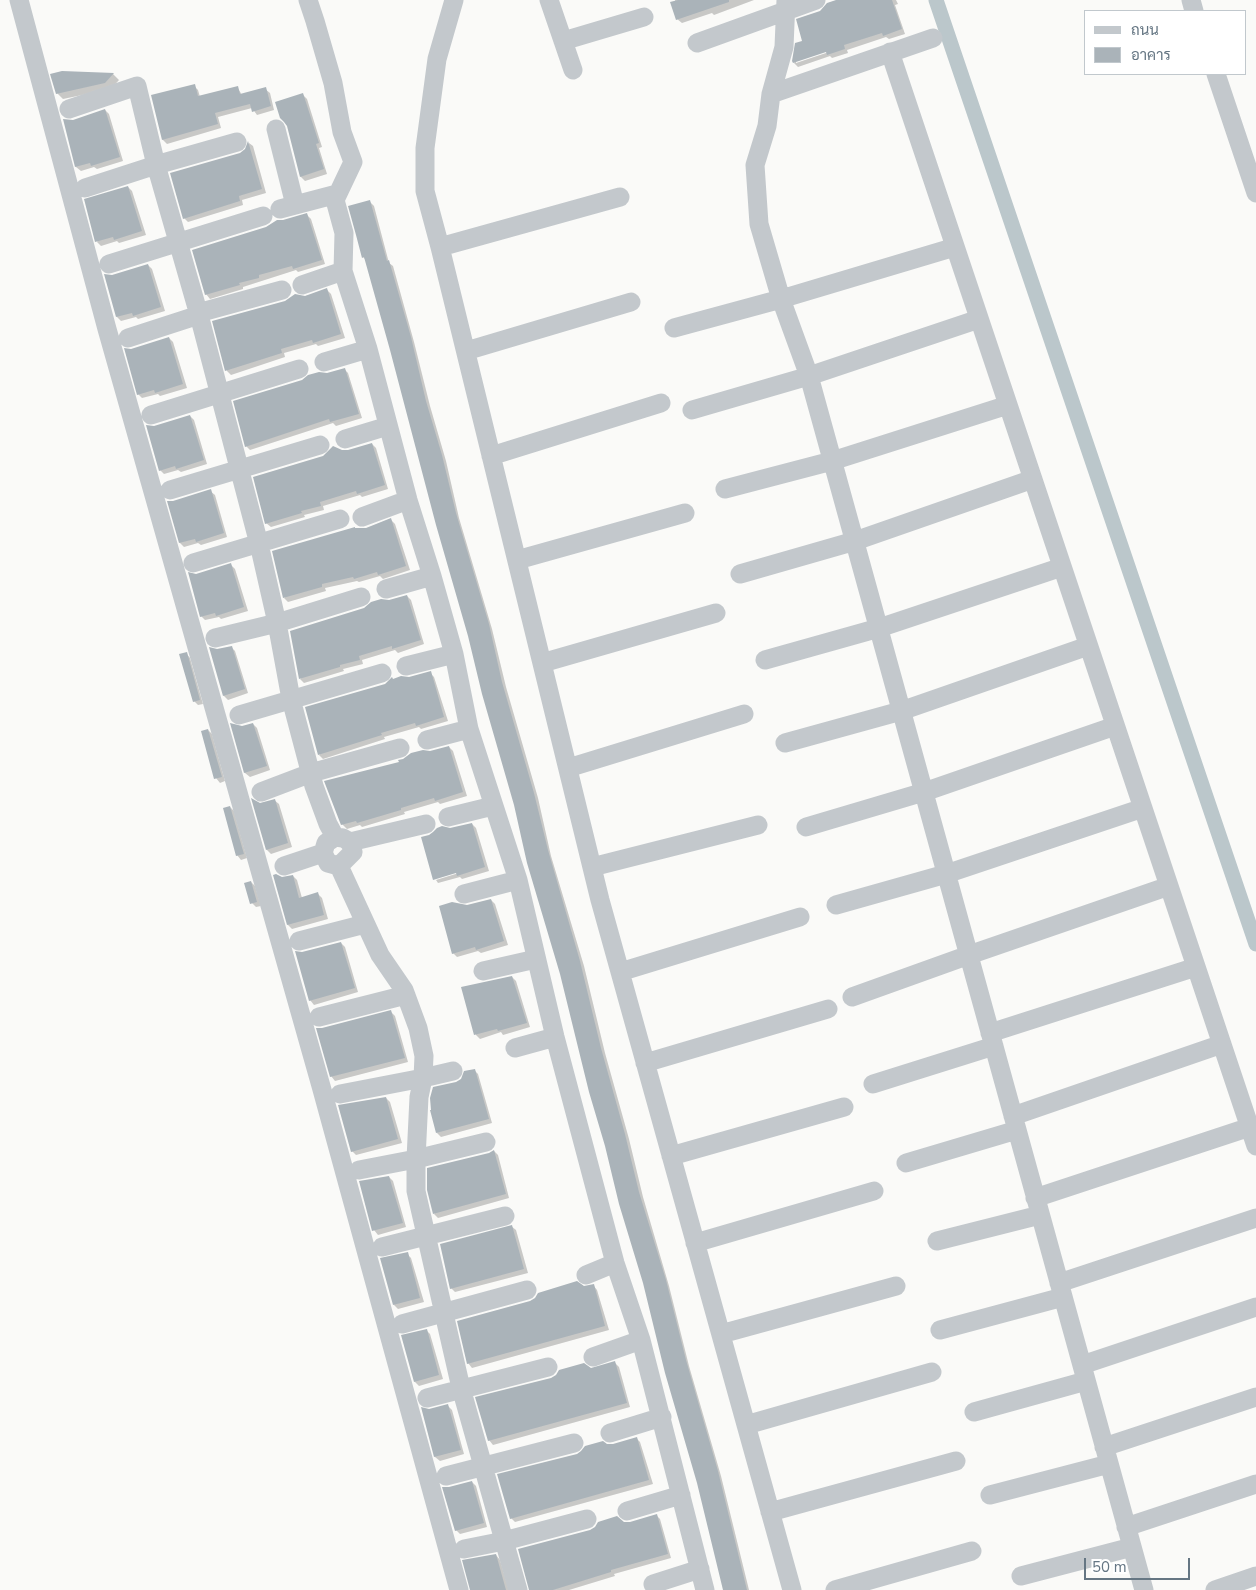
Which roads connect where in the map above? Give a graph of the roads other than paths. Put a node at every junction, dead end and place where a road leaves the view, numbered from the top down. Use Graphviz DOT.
graph roads {
  1 [pos="19,0"];
  2 [pos="308,0"];
  3 [pos="454,0"];
  4 [pos="549,0"];
  5 [pos="816,0"];
  6 [pos="786,5"];
  7 [pos="644,17"];
  8 [pos="933,38"];
  9 [pos="563,41"];
  10 [pos="697,43"];
  11 [pos="890,52"];
  12 [pos="573,70"];
  13 [pos="1216,75"];
  14 [pos="771,94"];
  15 [pos="69,109"];
  16 [pos="276,129"];
  17 [pos="237,142"];
  18 [pos="156,165"];
  19 [pos="85,188"];
  20 [pos="1256,193"];
  21 [pos="337,194"];
  22 [pos="620,198"];
  23 [pos="279,210"];
  24 [pos="178,242"];
  25 [pos="440,247"];
  26 [pos="955,247"];
  27 [pos="109,264"];
  28 [pos="343,271"];
  29 [pos="302,285"];
  30 [pos="282,290"];
  31 [pos="781,299"];
  32 [pos="631,302"];
  33 [pos="199,314"];
  34 [pos="979,319"];
  35 [pos="674,328"];
  36 [pos="128,338"];
  37 [pos="368,349"];
  38 [pos="466,351"];
  39 [pos="324,362"];
  40 [pos="299,369"];
  41 [pos="809,376"];
  42 [pos="219,392"];
  43 [pos="661,403"];
  44 [pos="1008,405"];
  45 [pos="692,410"];
  46 [pos="150,414"];
  47 [pos="388,426"];
  48 [pos="345,439"];
  49 [pos="320,445"];
  50 [pos="491,456"];
  51 [pos="832,460"];
  52 [pos="239,468"];
  53 [pos="1033,479"];
  54 [pos="725,489"];
  55 [pos="170,490"];
  56 [pos="408,500"];
  57 [pos="685,513"];
  58 [pos="362,517"];
  59 [pos="340,519"];
  60 [pos="854,541"];
  61 [pos="259,544"];
  62 [pos="517,560"];
  63 [pos="193,564"];
  64 [pos="1062,567"];
  65 [pos="740,574"];
  66 [pos="432,576"];
  67 [pos="386,589"];
  68 [pos="361,597"];
  69 [pos="716,612"];
  70 [pos="277,623"];
  71 [pos="879,628"];
  72 [pos="215,638"];
  73 [pos="1088,646"];
  74 [pos="454,654"];
  75 [pos="765,660"];
  76 [pos="542,663"];
  77 [pos="406,666"];
  78 [pos="382,673"];
  79 [pos="291,699"];
  80 [pos="902,711"];
  81 [pos="744,714"];
  82 [pos="239,715"];
  83 [pos="1116,726"];
  84 [pos="469,729"];
  85 [pos="427,740"];
  86 [pos="785,743"];
  87 [pos="400,748"];
  88 [pos="568,768"];
  89 [pos="311,773"];
  90 [pos="260,792"];
  91 [pos="924,792"];
  92 [pos="492,806"];
  93 [pos="1143,808"];
  94 [pos="448,817"];
  95 [pos="426,824"];
  96 [pos="758,825"];
  97 [pos="806,827"];
  98 [pos="343,840"];
  99 [pos="323,853"];
  100 [pos="284,866"];
  101 [pos="339,866"];
  102 [pos="592,867"];
  103 [pos="946,874"];
  104 [pos="518,880"];
  105 [pos="1169,886"];
  106 [pos="464,894"];
  107 [pos="836,905"];
  108 [pos="800,917"];
  109 [pos="365,924"];
  110 [pos="298,941"];
  111 [pos="969,955"];
  112 [pos="536,959"];
  113 [pos="1196,967"];
  114 [pos="483,972"];
  115 [pos="620,972"];
  116 [pos="406,995"];
  117 [pos="852,997"];
  118 [pos="828,1009"];
  119 [pos="319,1017"];
  120 [pos="555,1037"];
  121 [pos="992,1040"];
  122 [pos="1222,1044"];
  123 [pos="515,1048"];
  124 [pos="645,1063"];
  125 [pos="453,1071"];
  126 [pos="423,1078"];
  127 [pos="873,1084"];
  128 [pos="340,1094"];
  129 [pos="844,1107"];
  130 [pos="1015,1123"];
  131 [pos="1250,1127"];
  132 [pos="486,1142"];
  133 [pos="1256,1146"];
  134 [pos="671,1156"];
  135 [pos="416,1159"];
  136 [pos="906,1163"];
  137 [pos="360,1170"];
  138 [pos="874,1191"];
  139 [pos="1038,1206"];
  140 [pos="506,1216"];
  141 [pos="1256,1218"];
  142 [pos="426,1235"];
  143 [pos="937,1241"];
  144 [pos="695,1243"];
  145 [pos="382,1246"];
  146 [pos="615,1263"];
  147 [pos="586,1274"];
  148 [pos="896,1286"];
  149 [pos="527,1290"];
  150 [pos="1061,1290"];
  151 [pos="1256,1307"];
  152 [pos="443,1312"];
  153 [pos="402,1324"];
  154 [pos="940,1330"];
  155 [pos="721,1334"];
  156 [pos="641,1340"];
  157 [pos="593,1356"];
  158 [pos="548,1367"];
  159 [pos="932,1372"];
  160 [pos="1084,1373"];
  161 [pos="461,1388"];
  162 [pos="1256,1397"];
  163 [pos="427,1398"];
  164 [pos="974,1412"];
  165 [pos="662,1417"];
  166 [pos="746,1425"];
  167 [pos="610,1433"];
  168 [pos="574,1443"];
  169 [pos="1107,1456"];
  170 [pos="956,1461"];
  171 [pos="483,1468"];
  172 [pos="446,1476"];
  173 [pos="1256,1484"];
  174 [pos="681,1495"];
  175 [pos="990,1495"];
  176 [pos="627,1510"];
  177 [pos="770,1512"];
  178 [pos="587,1519"];
  179 [pos="1126,1527"];
  180 [pos="504,1541"];
  181 [pos="1132,1547"];
  182 [pos="464,1549"];
  183 [pos="972,1551"];
  184 [pos="700,1569"];
  185 [pos="1020,1576"];
  186 [pos="1256,1576"];
  187 [pos="653,1584"];
  188 [pos="459,1590"];
  189 [pos="518,1590"];
  190 [pos="705,1590"];
  191 [pos="792,1590"];
  192 [pos="835,1590"];
  193 [pos="1144,1590"];
  194 [pos="1215,1590"];
  1 -- 188 [label="street"];
  2 -- 21 [label="street"];
  3 -- 25 [label="street"];
  4 -- 9 [label="street"];
  5 -- 6 [label="street"];
  6 -- 10 [label="street"];
  6 -- 14 [label="street"];
  7 -- 9 [label="street"];
  8 -- 11 [label="street"];
  9 -- 12 [label="street"];
  11 -- 14 [label="street"];
  11 -- 26 [label="street"];
  13 -- 20 [label="street"];
  14 -- 31 [label="street"];
  15 -- 18 [label="street"];
  16 -- 23 [label="street"];
  17 -- 18 [label="street"];
  18 -- 19 [label="street"];
  18 -- 24 [label="street"];
  21 -- 23 [label="street"];
  21 -- 28 [label="street"];
  22 -- 25 [label="street"];
  23 -- 24 [label="street"];
  24 -- 27 [label="street"];
  24 -- 33 [label="street"];
  25 -- 38 [label="street"];
  26 -- 31 [label="street"];
  26 -- 34 [label="street"];
  28 -- 29 [label="street"];
  28 -- 37 [label="street"];
  30 -- 33 [label="street"];
  31 -- 35 [label="street"];
  31 -- 41 [label="street"];
  32 -- 38 [label="street"];
  33 -- 36 [label="street"];
  33 -- 42 [label="street"];
  34 -- 41 [label="street"];
  34 -- 44 [label="street"];
  37 -- 39 [label="street"];
  37 -- 47 [label="street"];
  38 -- 50 [label="street"];
  40 -- 42 [label="street"];
  41 -- 45 [label="street"];
  41 -- 51 [label="street"];
  42 -- 46 [label="street"];
  42 -- 52 [label="street"];
  43 -- 50 [label="street"];
  44 -- 51 [label="street"];
  44 -- 53 [label="street"];
  47 -- 48 [label="street"];
  47 -- 56 [label="street"];
  49 -- 52 [label="street"];
  50 -- 62 [label="street"];
  51 -- 54 [label="street"];
  51 -- 60 [label="street"];
  52 -- 55 [label="street"];
  52 -- 61 [label="street"];
  53 -- 60 [label="street"];
  53 -- 64 [label="street"];
  56 -- 58 [label="street"];
  56 -- 66 [label="street"];
  57 -- 62 [label="street"];
  59 -- 61 [label="street"];
  60 -- 65 [label="street"];
  60 -- 71 [label="street"];
  61 -- 63 [label="street"];
  61 -- 70 [label="street"];
  62 -- 76 [label="street"];
  64 -- 71 [label="street"];
  64 -- 73 [label="street"];
  66 -- 67 [label="street"];
  66 -- 74 [label="street"];
  68 -- 70 [label="street"];
  69 -- 76 [label="street"];
  70 -- 72 [label="street"];
  70 -- 79 [label="street"];
  71 -- 75 [label="street"];
  71 -- 80 [label="street"];
  73 -- 80 [label="street"];
  73 -- 83 [label="street"];
  74 -- 77 [label="street"];
  74 -- 84 [label="street"];
  76 -- 88 [label="street"];
  78 -- 79 [label="street"];
  79 -- 82 [label="street"];
  79 -- 89 [label="street"];
  80 -- 86 [label="street"];
  80 -- 91 [label="street"];
  81 -- 88 [label="street"];
  83 -- 91 [label="street"];
  83 -- 93 [label="street"];
  84 -- 85 [label="street"];
  84 -- 92 [label="street"];
  87 -- 89 [label="street"];
  88 -- 102 [label="street"];
  89 -- 90 [label="street"];
  89 -- 98 [label="street"];
  91 -- 97 [label="street"];
  91 -- 103 [label="street"];
  92 -- 94 [label="street"];
  92 -- 104 [label="street"];
  93 -- 103 [label="street"];
  93 -- 105 [label="street"];
  95 -- 98 [label="street"];
  96 -- 102 [label="street"];
  98 -- 99 [label="street"];
  98 -- 101 [label="street"];
  99 -- 100 [label="street"];
  99 -- 101 [label="street"];
  101 -- 109 [label="street"];
  102 -- 115 [label="street"];
  103 -- 107 [label="street"];
  103 -- 111 [label="street"];
  104 -- 106 [label="street"];
  104 -- 112 [label="street"];
  105 -- 111 [label="street"];
  105 -- 113 [label="street"];
  108 -- 115 [label="street"];
  109 -- 110 [label="street"];
  109 -- 116 [label="street"];
  111 -- 117 [label="street"];
  111 -- 121 [label="street"];
  112 -- 114 [label="street"];
  112 -- 120 [label="street"];
  113 -- 121 [label="street"];
  113 -- 122 [label="street"];
  115 -- 124 [label="street"];
  116 -- 119 [label="street"];
  116 -- 126 [label="street"];
  118 -- 124 [label="street"];
  120 -- 123 [label="street"];
  120 -- 146 [label="street"];
  121 -- 127 [label="street"];
  121 -- 130 [label="street"];
  122 -- 130 [label="street"];
  122 -- 131 [label="street"];
  124 -- 134 [label="street"];
  125 -- 126 [label="street"];
  126 -- 128 [label="street"];
  126 -- 135 [label="street"];
  129 -- 134 [label="street"];
  130 -- 136 [label="street"];
  130 -- 139 [label="street"];
  131 -- 133 [label="street"];
  131 -- 139 [label="street"];
  132 -- 135 [label="street"];
  134 -- 144 [label="street"];
  135 -- 137 [label="street"];
  135 -- 142 [label="street"];
  138 -- 144 [label="street"];
  139 -- 143 [label="street"];
  139 -- 150 [label="street"];
  140 -- 142 [label="street"];
  141 -- 150 [label="street"];
  142 -- 145 [label="street"];
  142 -- 152 [label="street"];
  144 -- 155 [label="street"];
  146 -- 147 [label="street"];
  146 -- 156 [label="street"];
  148 -- 155 [label="street"];
  149 -- 152 [label="street"];
  150 -- 154 [label="street"];
  150 -- 160 [label="street"];
  151 -- 160 [label="street"];
  152 -- 153 [label="street"];
  152 -- 161 [label="street"];
  155 -- 166 [label="street"];
  156 -- 157 [label="street"];
  156 -- 165 [label="street"];
  158 -- 161 [label="street"];
  159 -- 166 [label="street"];
  160 -- 164 [label="street"];
  160 -- 169 [label="street"];
  161 -- 163 [label="street"];
  161 -- 171 [label="street"];
  162 -- 169 [label="street"];
  165 -- 167 [label="street"];
  165 -- 174 [label="street"];
  166 -- 177 [label="street"];
  168 -- 171 [label="street"];
  169 -- 175 [label="street"];
  169 -- 179 [label="street"];
  170 -- 177 [label="street"];
  171 -- 172 [label="street"];
  171 -- 180 [label="street"];
  173 -- 179 [label="street"];
  174 -- 176 [label="street"];
  174 -- 184 [label="street"];
  177 -- 191 [label="street"];
  178 -- 180 [label="street"];
  179 -- 181 [label="street"];
  180 -- 182 [label="street"];
  180 -- 189 [label="street"];
  181 -- 185 [label="street"];
  181 -- 193 [label="street"];
  183 -- 192 [label="street"];
  184 -- 187 [label="street"];
  184 -- 190 [label="street"];
  186 -- 194 [label="street"];
}
